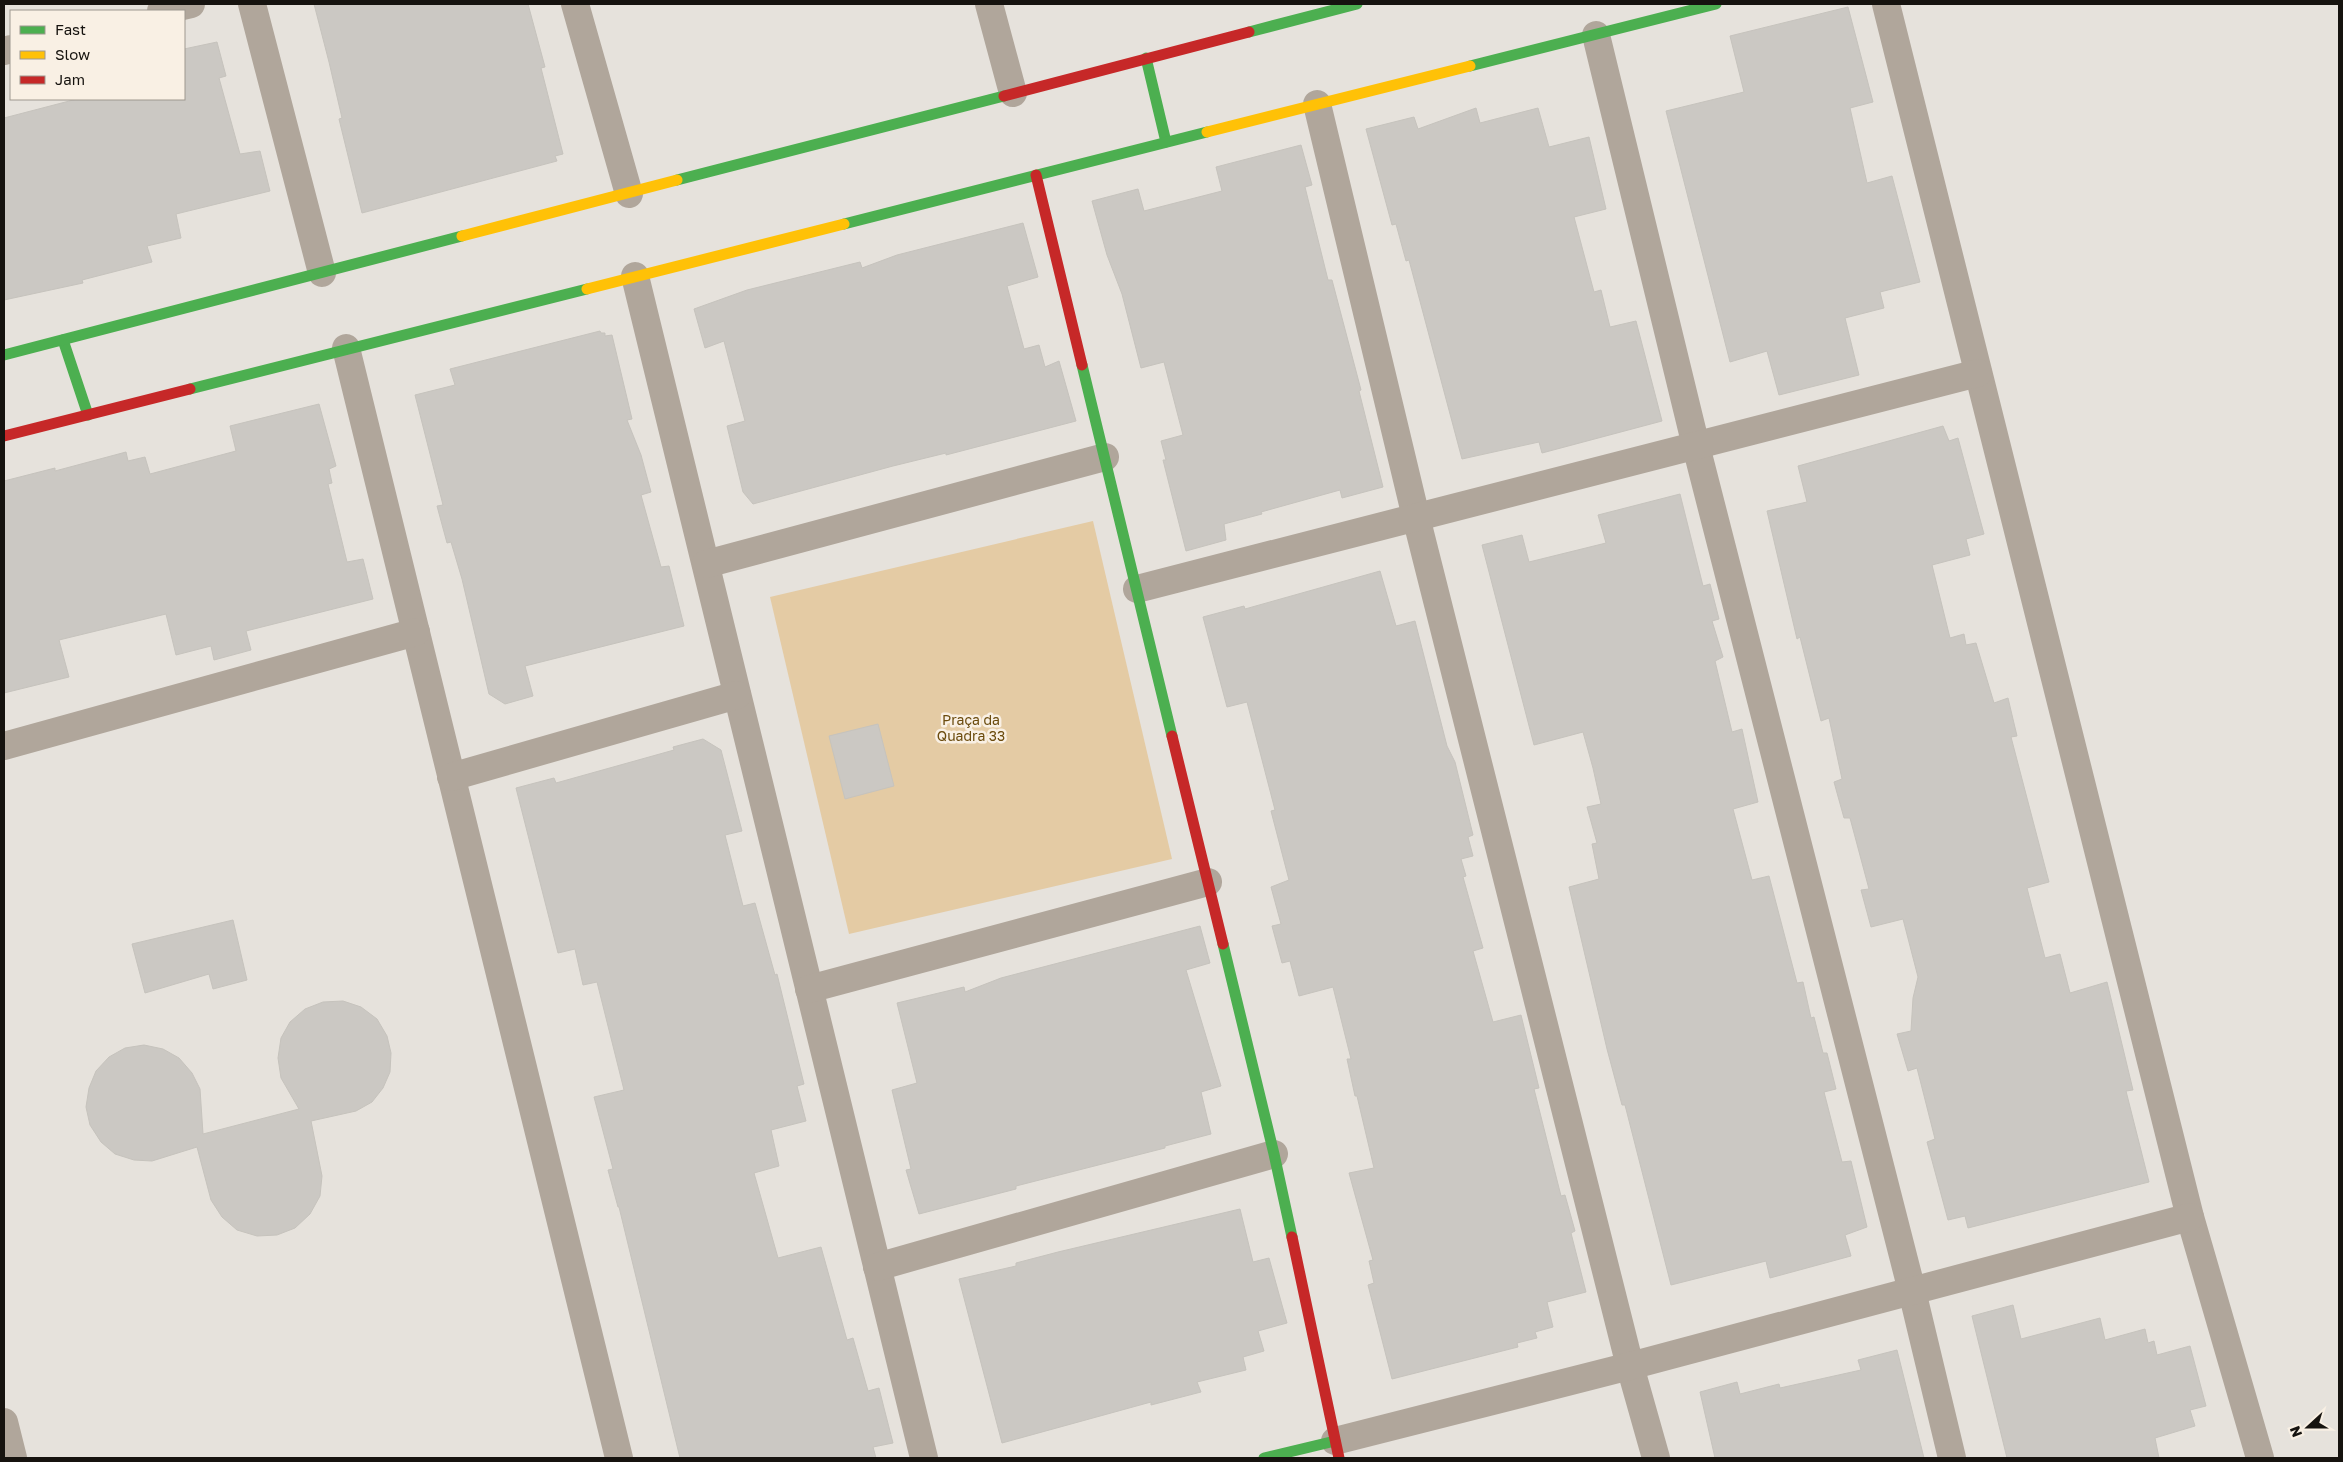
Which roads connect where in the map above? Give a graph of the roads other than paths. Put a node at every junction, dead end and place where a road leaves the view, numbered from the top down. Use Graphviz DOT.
graph roads {
  1 [pos="191,4"];
  2 [pos="252,4"];
  3 [pos="575,4"];
  4 [pos="989,4"];
  5 [pos="1357,4"];
  6 [pos="1716,4"];
  7 [pos="1886,4"];
  8 [pos="165,10"];
  9 [pos="1301,11"];
  10 [pos="1596,35"];
  11 [pos="1146,58"];
  12 [pos="1013,94"];
  13 [pos="1317,104"];
  14 [pos="1166,142"];
  15 [pos="1036,175"];
  16 [pos="629,194"];
  17 [pos="322,273"];
  18 [pos="635,276"];
  19 [pos="63,340"];
  20 [pos="346,348"];
  21 [pos="4,356"];
  22 [pos="1978,373"];
  23 [pos="88,415"];
  24 [pos="4,436"];
  25 [pos="1696,446"];
  26 [pos="1104,457"];
  27 [pos="1416,517"];
  28 [pos="706,564"];
  29 [pos="1137,589"];
  30 [pos="416,632"];
  31 [pos="737,695"];
  32 [pos="4,746"];
  33 [pos="451,777"];
  34 [pos="1208,882"];
  35 [pos="809,989"];
  36 [pos="1274,1154"];
  37 [pos="2190,1217"];
  38 [pos="877,1267"];
  39 [pos="1912,1291"];
  40 [pos="1630,1366"];
  41 [pos="4,1422"];
  42 [pos="1337,1450"];
  43 [pos="13,1458"];
  44 [pos="619,1458"];
  45 [pos="924,1458"];
  46 [pos="1264,1458"];
  47 [pos="1656,1458"];
  48 [pos="1952,1458"];
  49 [pos="2260,1458"];
  1 -- 8 [label="street"];
  2 -- 17 [label="street"];
  3 -- 16 [label="street"];
  4 -- 12 [label="street"];
  5 -- 9 [label="street"];
  6 -- 10 [label="street"];
  7 -- 22 [label="street"];
  9 -- 11 [label="street"];
  10 -- 13 [label="street"];
  10 -- 25 [label="street"];
  11 -- 12 [label="street"];
  11 -- 14 [label="street"];
  12 -- 16 [label="street"];
  13 -- 14 [label="street"];
  13 -- 27 [label="street"];
  14 -- 15 [label="street"];
  15 -- 18 [label="street"];
  15 -- 26 [label="street"];
  16 -- 17 [label="street"];
  17 -- 19 [label="street"];
  18 -- 20 [label="street"];
  18 -- 28 [label="street"];
  19 -- 21 [label="street"];
  19 -- 23 [label="street"];
  20 -- 23 [label="street"];
  20 -- 30 [label="street"];
  22 -- 25 [label="street"];
  22 -- 37 [label="street"];
  23 -- 24 [label="street"];
  25 -- 27 [label="street"];
  25 -- 39 [label="street"];
  26 -- 28 [label="street"];
  26 -- 29 [label="street"];
  27 -- 29 [label="street"];
  27 -- 40 [label="street"];
  28 -- 31 [label="street"];
  29 -- 34 [label="street"];
  30 -- 32 [label="street"];
  30 -- 33 [label="street"];
  31 -- 33 [label="street"];
  31 -- 35 [label="street"];
  33 -- 44 [label="street"];
  34 -- 35 [label="street"];
  34 -- 36 [label="street"];
  35 -- 38 [label="street"];
  36 -- 38 [label="street"];
  36 -- 42 [label="street"];
  37 -- 39 [label="street"];
  37 -- 49 [label="street"];
  38 -- 45 [label="street"];
  39 -- 40 [label="street"];
  39 -- 48 [label="street"];
  40 -- 42 [label="street"];
  40 -- 47 [label="street"];
  41 -- 43 [label="street"];
  42 -- 46 [label="street"];
}
